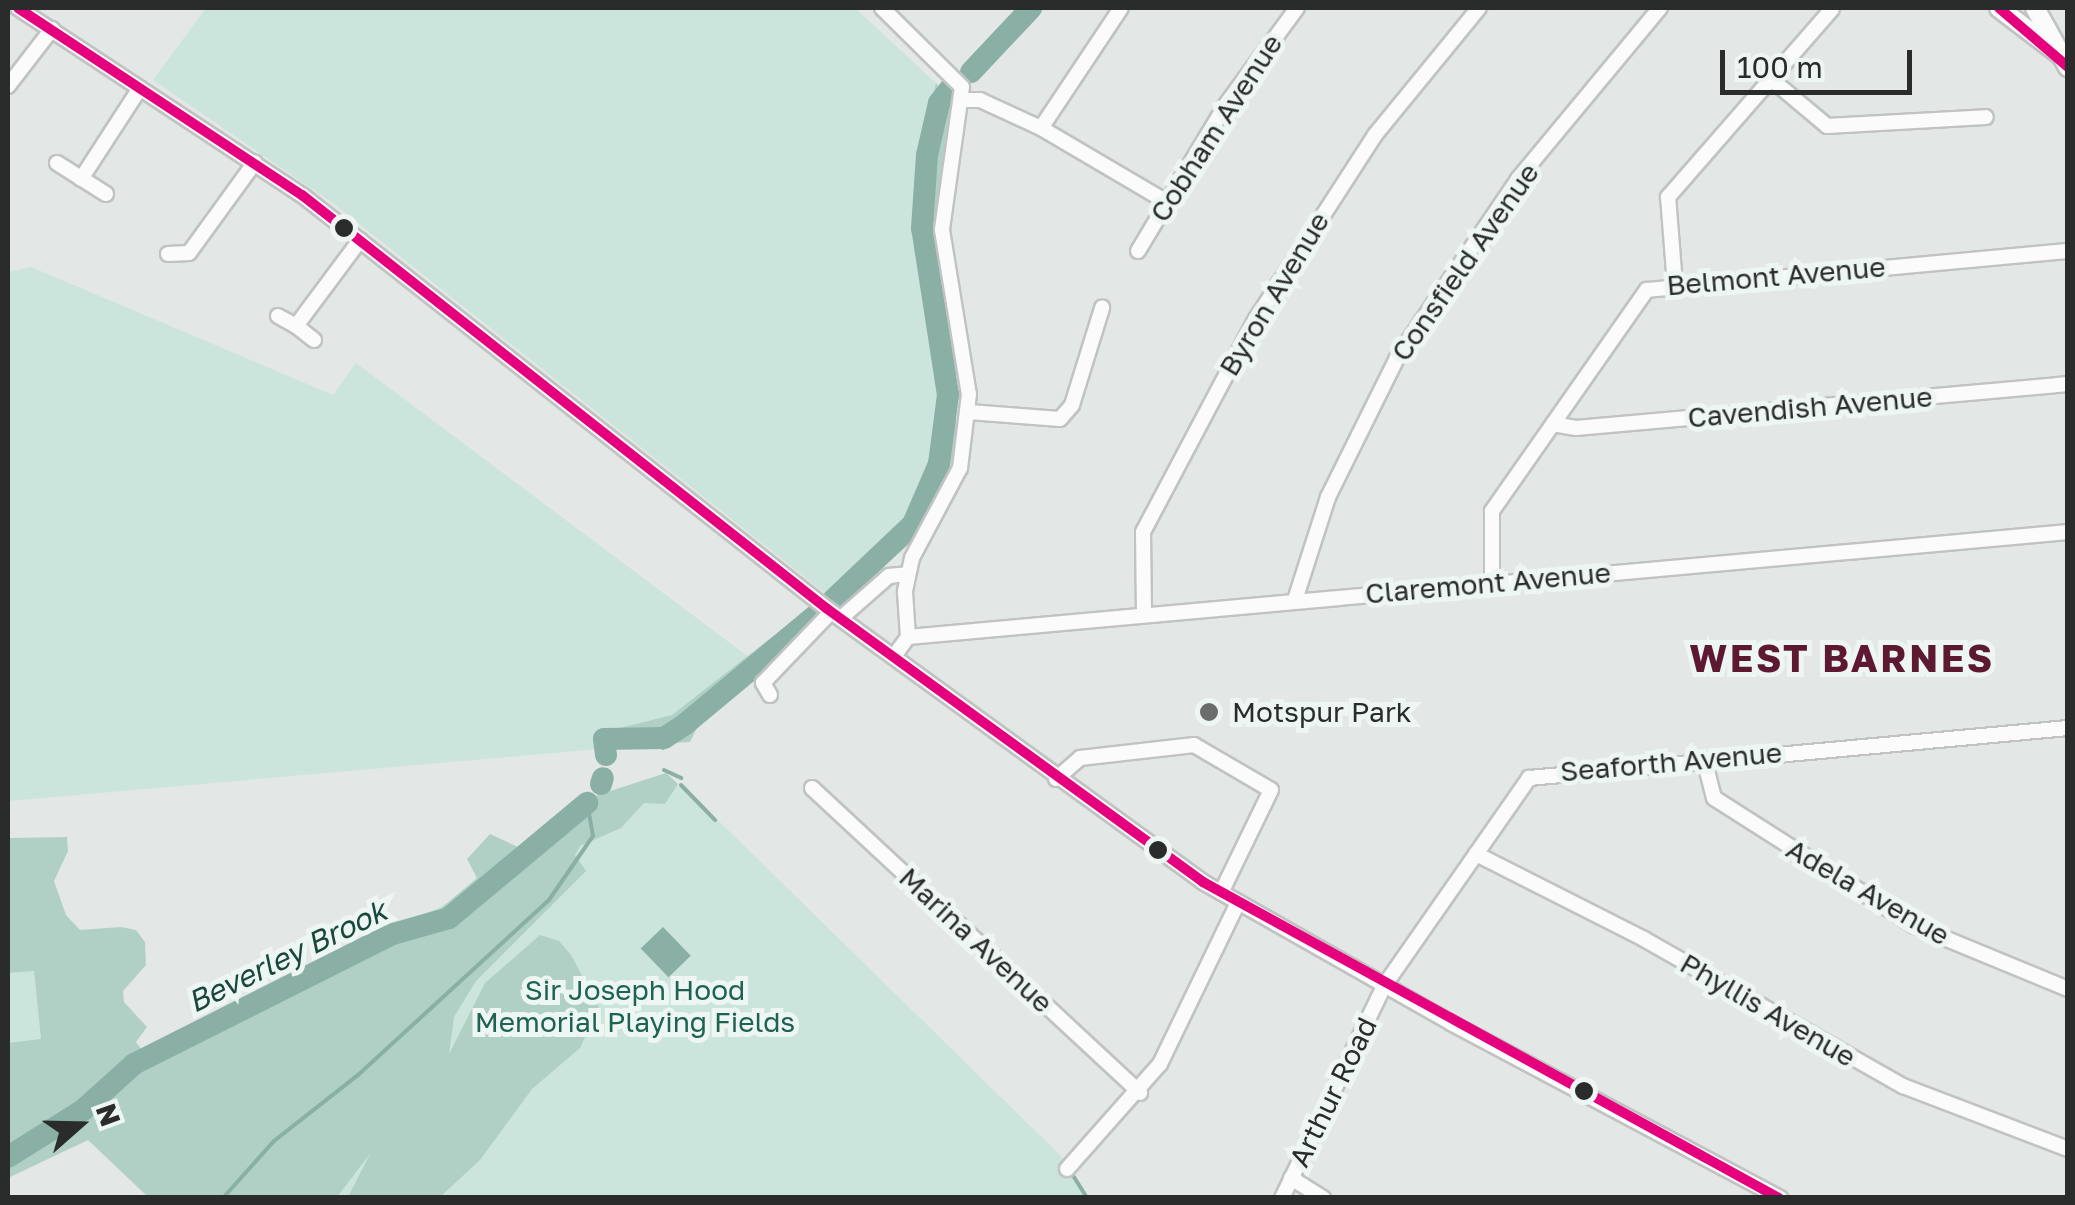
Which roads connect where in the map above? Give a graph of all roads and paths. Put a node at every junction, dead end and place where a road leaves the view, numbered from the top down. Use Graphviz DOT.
graph roads {
  1 [pos="18,8"];
  2 [pos="882,8"];
  3 [pos="1121,8"];
  4 [pos="1297,8"];
  5 [pos="1480,8"];
  6 [pos="1660,8"];
  7 [pos="1998,8"];
  8 [pos="2035,8"];
  9 [pos="1832,9"];
  10 [pos="52,29"];
  11 [pos="2063,60"];
  12 [pos="1771,79"];
  13 [pos="8,86"];
  14 [pos="140,88"];
  15 [pos="964,100"];
  16 [pos="1986,117"];
  17 [pos="1042,128"];
  18 [pos="255,162"];
  19 [pos="57,163"];
  20 [pos="80,179"];
  21 [pos="106,194"];
  22 [pos="1165,201"];
  23 [pos="360,240"];
  24 [pos="1138,251"];
  25 [pos="2068,252"];
  26 [pos="168,254"];
  27 [pos="1674,285"];
  28 [pos="1102,308"];
  29 [pos="278,316"];
  30 [pos="296,326"];
  31 [pos="314,340"];
  32 [pos="2068,384"];
  33 [pos="970,412"];
  34 [pos="1552,424"];
  35 [pos="2068,532"];
  36 [pos="908,574"];
  37 [pos="1492,582"];
  38 [pos="1295,600"];
  39 [pos="833,613"];
  40 [pos="1144,614"];
  41 [pos="908,637"];
  42 [pos="894,656"];
  43 [pos="770,696"];
  44 [pos="2068,728"];
  45 [pos="1704,760"];
  46 [pos="1056,779"];
  47 [pos="812,788"];
  48 [pos="1476,854"];
  49 [pos="1221,892"];
  50 [pos="1238,902"];
  51 [pos="1384,986"];
  52 [pos="2068,989"];
  53 [pos="1140,1093"];
  54 [pos="2068,1149"];
  55 [pos="1067,1169"];
  56 [pos="1291,1178"];
  57 [pos="1282,1198"];
  58 [pos="1323,1198"];
  59 [pos="1780,1198"];
  1 -- 10 [label="street"];
  2 -- 15 [label="street"];
  3 -- 17 [label="street"];
  4 -- 22 [label="street, Cobham Avenue"];
  5 -- 40 [label="street, Byron Avenue"];
  6 -- 38 [label="street, Consfield Avenue"];
  7 -- 11 [label="main road"];
  8 -- 11 [label="main road"];
  9 -- 12 [label="street"];
  10 -- 13 [label="street"];
  10 -- 14 [label="street"];
  12 -- 16 [label="street"];
  12 -- 27 [label="street"];
  14 -- 18 [label="street"];
  14 -- 20 [label="street"];
  15 -- 17 [label="street"];
  15 -- 33 [label="street"];
  17 -- 22 [label="street"];
  18 -- 23 [label="street"];
  18 -- 26 [label="street"];
  19 -- 20 [label="street"];
  20 -- 21 [label="street"];
  22 -- 24 [label="street, Cobham Avenue"];
  23 -- 30 [label="street"];
  23 -- 39 [label="street"];
  25 -- 27 [label="street, Belmont Avenue"];
  27 -- 34 [label="street, Belmont Avenue"];
  28 -- 33 [label="street"];
  29 -- 30 [label="street"];
  30 -- 31 [label="street"];
  32 -- 34 [label="street, Cavendish Avenue"];
  33 -- 36 [label="street"];
  34 -- 37 [label="street, Belmont Avenue"];
  35 -- 37 [label="street, Claremont Avenue"];
  36 -- 39 [label="street"];
  36 -- 41 [label="street"];
  37 -- 38 [label="street, Claremont Avenue"];
  38 -- 40 [label="street, Claremont Avenue"];
  39 -- 42 [label="street"];
  39 -- 43 [label="street"];
  40 -- 41 [label="street, Claremont Avenue"];
  41 -- 42 [label="street"];
  42 -- 46 [label="street"];
  44 -- 45 [label="street, Seaforth Avenue"];
  45 -- 48 [label="street, Seaforth Avenue"];
  45 -- 52 [label="street, Adela Avenue"];
  46 -- 49 [label="street"];
  46 -- 49 [label="street"];
  47 -- 53 [label="street, Marina Avenue"];
  48 -- 51 [label="street, Seaforth Avenue"];
  48 -- 54 [label="street, Phyllis Avenue"];
  49 -- 50 [label="street"];
  50 -- 51 [label="street"];
  50 -- 53 [label="street"];
  51 -- 56 [label="street, Arthur Road"];
  51 -- 59 [label="street"];
  53 -- 55 [label="street"];
  56 -- 57 [label="street, Arthur Road"];
  56 -- 58 [label="street"];
}
